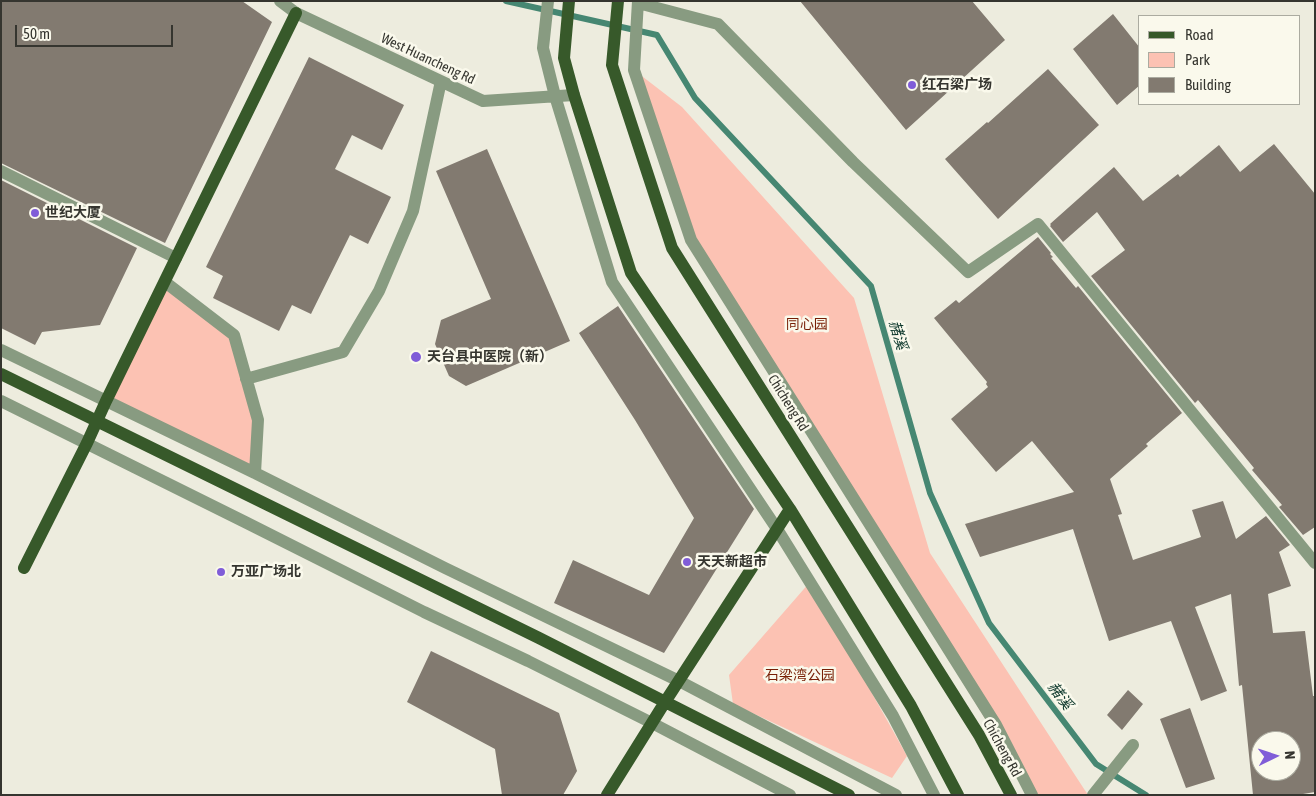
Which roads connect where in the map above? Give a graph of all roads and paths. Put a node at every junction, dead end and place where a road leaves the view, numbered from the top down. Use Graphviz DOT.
graph roads {
  1 [pos="280,1"];
  2 [pos="548,1"];
  3 [pos="569,1"];
  4 [pos="618,1"];
  5 [pos="638,2"];
  6 [pos="296,13"];
  7 [pos="441,81"];
  8 [pos="574,95"];
  9 [pos="554,96"];
  10 [pos="1,171"];
  11 [pos="176,258"];
  12 [pos="165,282"];
  13 [pos="1,350"];
  14 [pos="1,374"];
  15 [pos="246,379"];
  16 [pos="1,401"];
  17 [pos="106,401"];
  18 [pos="97,420"];
  19 [pos="87,443"];
  20 [pos="255,473"];
  21 [pos="790,509"];
  22 [pos="777,529"];
  23 [pos="1315,563"];
  24 [pos="24,568"];
  25 [pos="679,681"];
  26 [pos="665,702"];
  27 [pos="652,723"];
  28 [pos="1133,745"];
  29 [pos="607,795"];
  30 [pos="790,795"];
  31 [pos="849,795"];
  32 [pos="896,795"];
  33 [pos="934,795"];
  34 [pos="958,795"];
  35 [pos="1011,795"];
  36 [pos="1032,795"];
  37 [pos="1093,795"];
  1 -- 6 [label="street, West Huancheng Rd"];
  2 -- 9 [label="street"];
  3 -- 8 [label="main road"];
  4 -- 35 [label="main road, Chicheng Rd"];
  5 -- 23 [label="street"];
  5 -- 36 [label="street"];
  6 -- 7 [label="street, West Huancheng Rd"];
  6 -- 11 [label="main road"];
  7 -- 9 [label="street, West Huancheng Rd"];
  7 -- 15 [label="street"];
  8 -- 9 [label="street, West Huancheng Rd"];
  8 -- 21 [label="main road"];
  9 -- 22 [label="street"];
  10 -- 11 [label="street"];
  11 -- 12 [label="main road"];
  12 -- 15 [label="street"];
  12 -- 17 [label="main road"];
  13 -- 17 [label="street"];
  14 -- 18 [label="main road"];
  15 -- 20 [label="street"];
  16 -- 19 [label="street"];
  17 -- 18 [label="main road"];
  17 -- 20 [label="street"];
  18 -- 19 [label="main road"];
  18 -- 26 [label="main road"];
  19 -- 24 [label="main road"];
  19 -- 27 [label="street"];
  20 -- 25 [label="street"];
  21 -- 22 [label="main road"];
  21 -- 34 [label="main road"];
  22 -- 25 [label="main road"];
  22 -- 33 [label="street"];
  25 -- 26 [label="main road"];
  25 -- 32 [label="street"];
  26 -- 27 [label="main road"];
  26 -- 31 [label="main road"];
  27 -- 29 [label="main road"];
  27 -- 30 [label="street"];
  28 -- 37 [label="street"];
}
